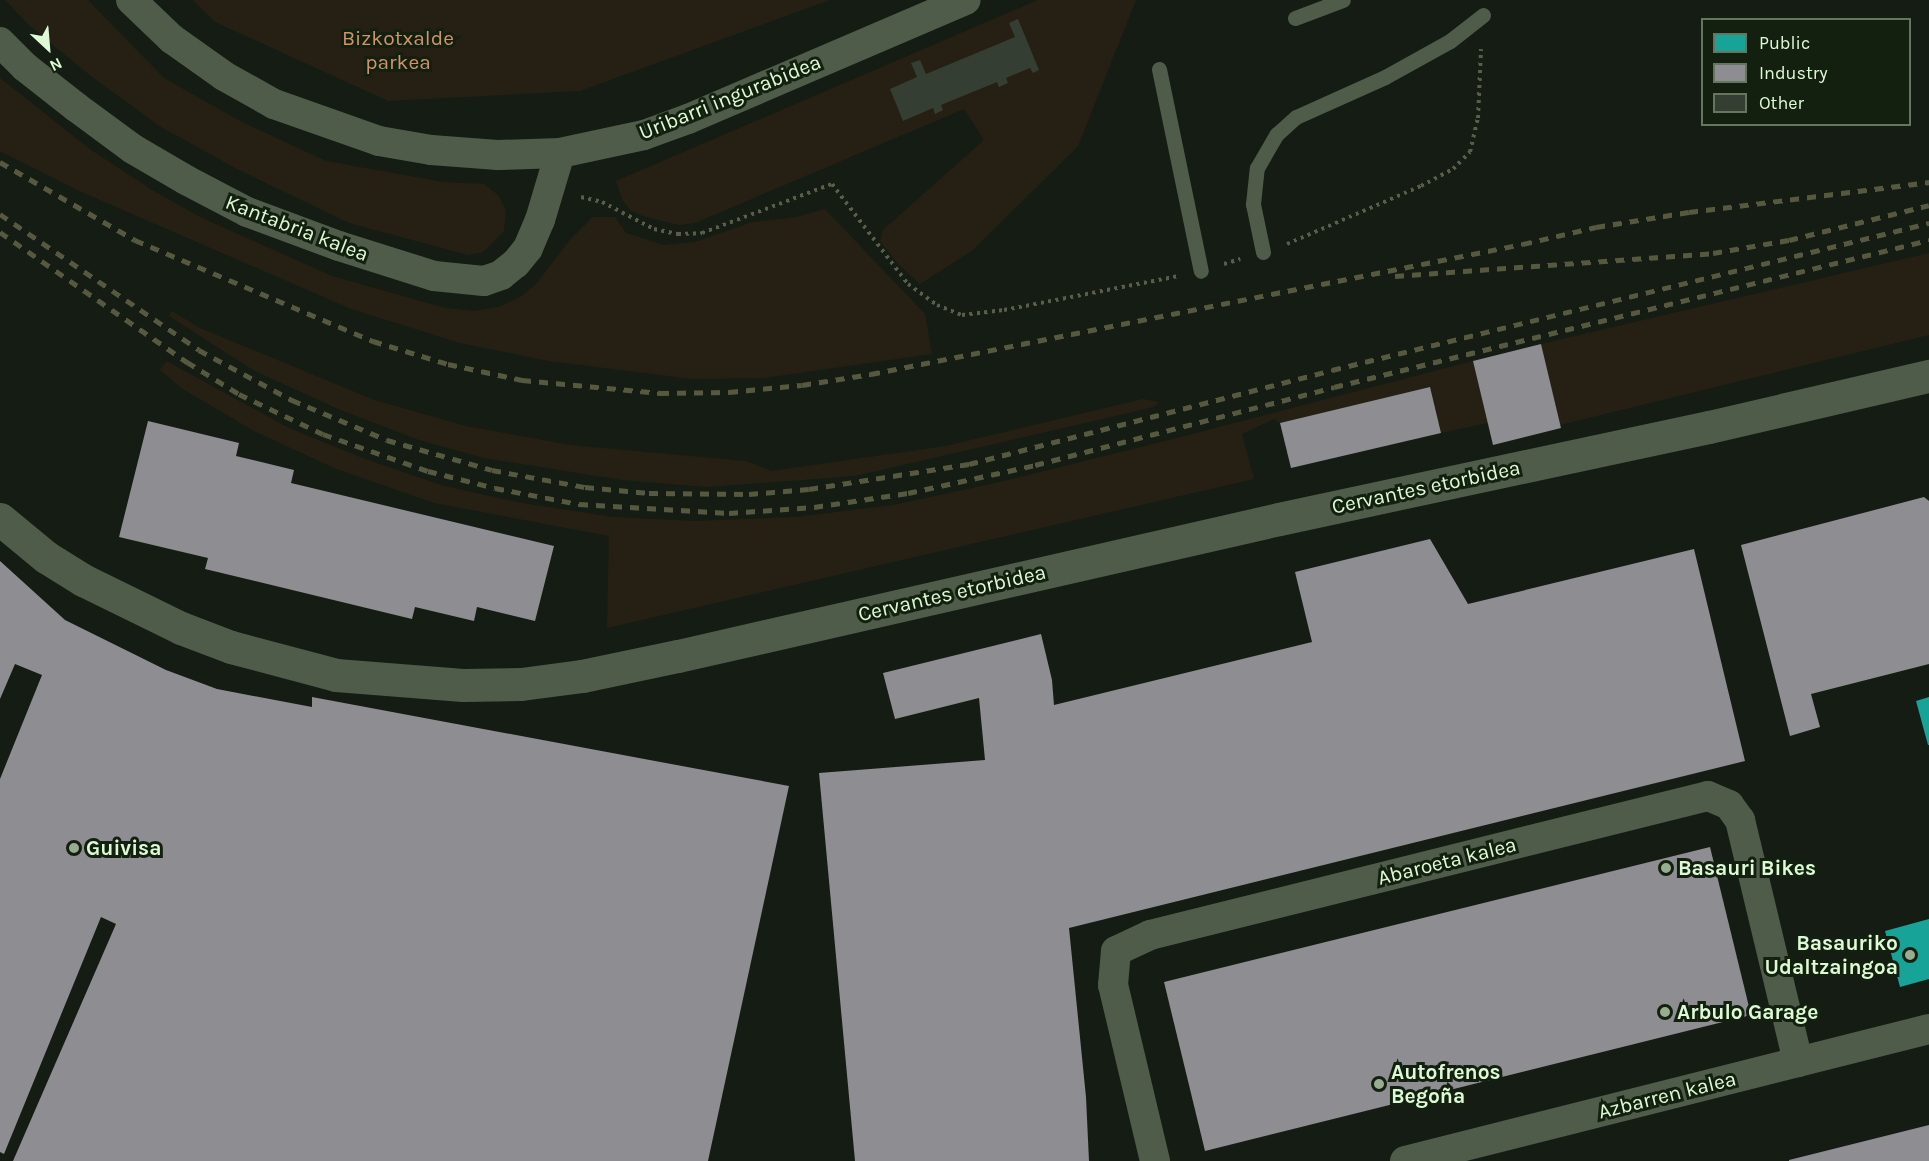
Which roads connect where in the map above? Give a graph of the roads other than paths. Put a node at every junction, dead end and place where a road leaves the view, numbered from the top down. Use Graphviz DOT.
graph roads {
  1 [pos="131,0"];
  2 [pos="966,0"];
  3 [pos="1343,0"];
  4 [pos="1483,15"];
  5 [pos="1295,18"];
  6 [pos="0,42"];
  7 [pos="1159,69"];
  8 [pos="560,153"];
  9 [pos="1263,252"];
  10 [pos="1201,271"];
  11 [pos="1929,376"];
  12 [pos="0,519"];
  13 [pos="1929,1029"];
  14 [pos="1798,1062"];
  15 [pos="1155,1161"];
  16 [pos="1405,1161"];
  1 -- 8 [label="street, Uribarri ingurabidea"];
  2 -- 8 [label="street, Uribarri ingurabidea"];
  3 -- 5 [label="lane"];
  4 -- 9 [label="lane"];
  6 -- 8 [label="street, Kantabria kalea"];
  7 -- 10 [label="lane"];
  11 -- 12 [label="street, Cervantes etorbidea"];
  13 -- 14 [label="street, Azbarren kalea"];
  14 -- 15 [label="street, Abaroeta kalea"];
  14 -- 16 [label="street, Azbarren kalea"];
}
